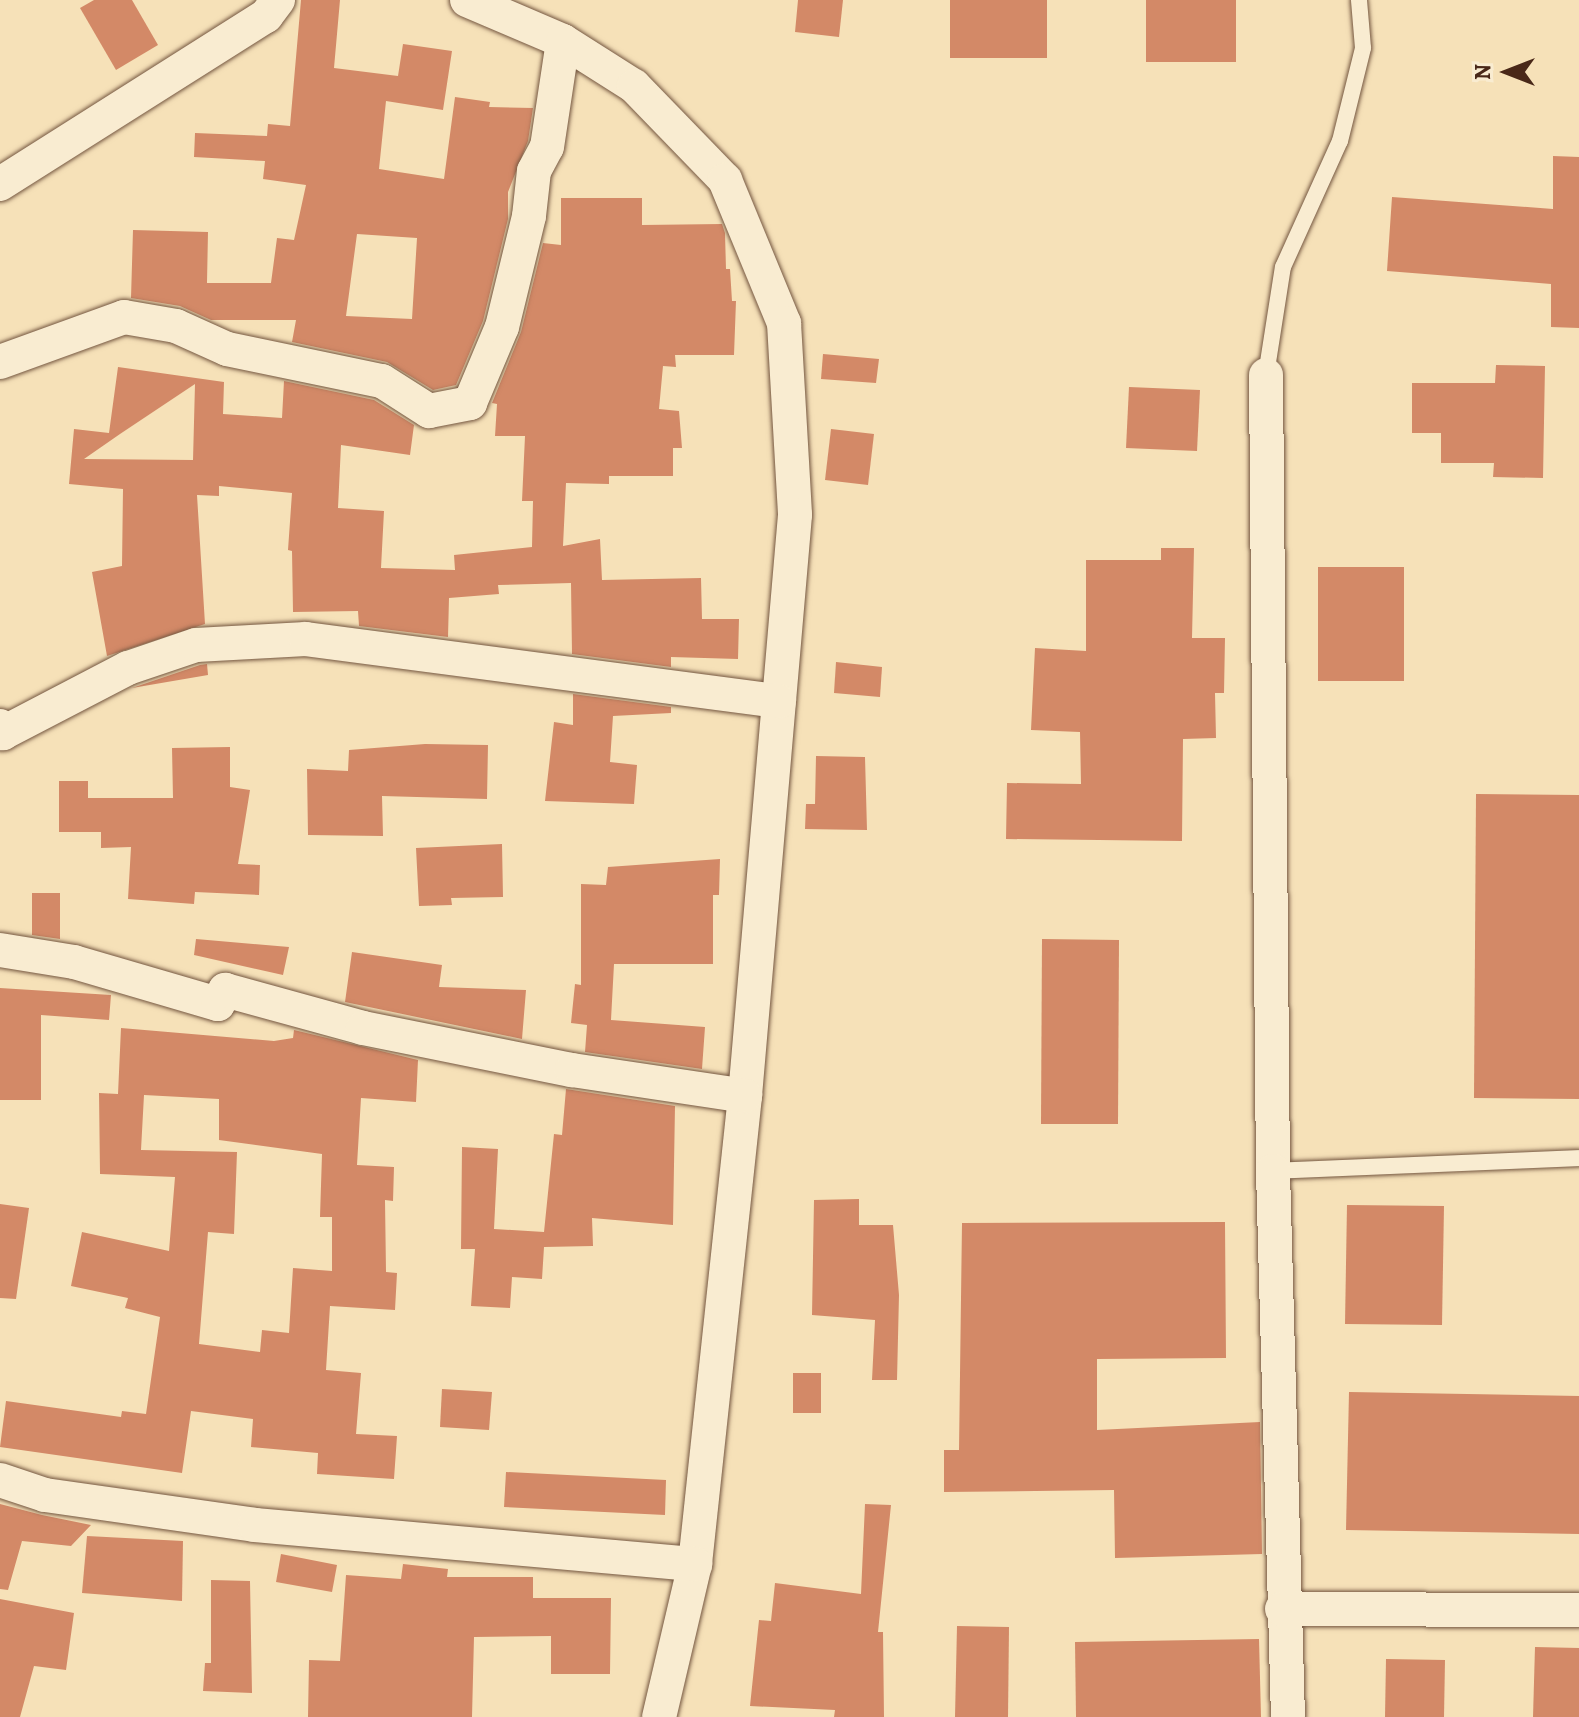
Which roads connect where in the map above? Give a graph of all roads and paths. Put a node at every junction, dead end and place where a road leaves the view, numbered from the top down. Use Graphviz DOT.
graph roads {
  1 [pos="278,0"];
  2 [pos="467,0"];
  3 [pos="1359,0"];
  4 [pos="563,41"];
  5 [pos="0,184"];
  6 [pos="0,362"];
  7 [pos="1266,375"];
  8 [pos="779,701"];
  9 [pos="0,726"];
  10 [pos="0,950"];
  11 [pos="745,1096"];
  12 [pos="1579,1158"];
  13 [pos="1273,1171"];
  14 [pos="0,1480"];
  15 [pos="695,1564"];
  16 [pos="1282,1609"];
  17 [pos="1579,1610"];
  18 [pos="659,1717"];
  19 [pos="1288,1717"];
  1 -- 5 [label="street"];
  2 -- 4 [label="street"];
  3 -- 7 [label="lane"];
  4 -- 6 [label="street"];
  4 -- 8 [label="street"];
  7 -- 13 [label="street"];
  8 -- 9 [label="street"];
  8 -- 11 [label="street"];
  10 -- 11 [label="street"];
  11 -- 15 [label="street"];
  12 -- 13 [label="lane"];
  13 -- 16 [label="street"];
  14 -- 15 [label="street"];
  15 -- 18 [label="street"];
  16 -- 17 [label="street"];
  16 -- 19 [label="street"];
}
